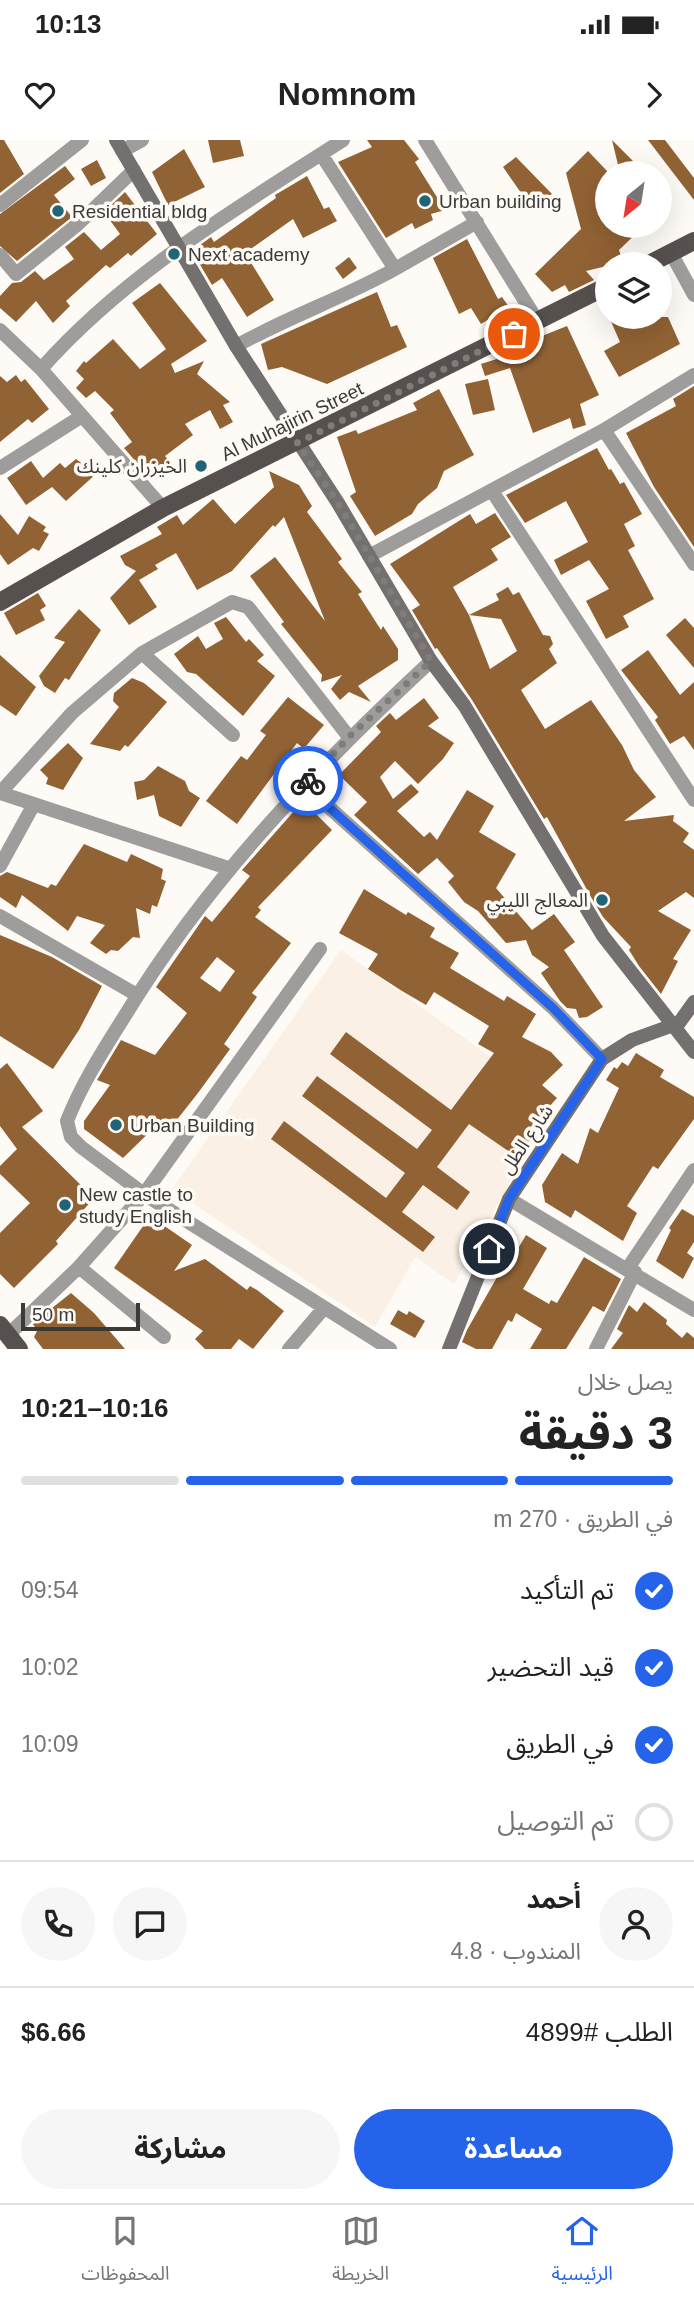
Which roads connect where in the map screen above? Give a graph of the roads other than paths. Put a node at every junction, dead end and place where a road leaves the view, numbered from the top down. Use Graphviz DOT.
graph roads {
  1 [pos="82,140"];
  2 [pos="142,140"];
  3 [pos="343,140"];
  4 [pos="425,140"];
  5 [pos="119,145"];
  6 [pos="321,154"];
  7 [pos="134,170"];
  8 [pos="0,205"];
  9 [pos="477,222"];
  10 [pos="694,241"];
  11 [pos="179,245"];
  12 [pos="672,252"];
  13 [pos="0,255"];
  14 [pos="672,255"];
  15 [pos="395,269"];
  16 [pos="595,292"];
  17 [pos="694,295"];
  18 [pos="538,322"];
  19 [pos="0,330"];
  20 [pos="236,346"];
  21 [pos="41,369"];
  22 [pos="694,375"];
  23 [pos="82,416"];
  24 [pos="604,430"];
  25 [pos="297,443"];
  26 [pos="0,468"];
  27 [pos="492,491"];
  28 [pos="163,508"];
  29 [pos="369,556"];
  30 [pos="694,564"];
  31 [pos="0,602"];
  32 [pos="142,653"];
  33 [pos="431,661"];
  34 [pos="233,735"];
  35 [pos="349,737"];
  36 [pos="304,785"];
  37 [pos="0,793"];
  38 [pos="694,800"];
  39 [pos="34,804"];
  40 [pos="0,866"];
  41 [pos="228,867"];
  42 [pos="0,916"];
  43 [pos="320,948"];
  44 [pos="137,995"];
  45 [pos="694,1002"];
  46 [pos="672,1027"];
  47 [pos="694,1052"];
  48 [pos="602,1059"];
  49 [pos="694,1170"];
  50 [pos="144,1194"];
  51 [pos="509,1199"];
  52 [pos="79,1266"];
  53 [pos="631,1270"];
  54 [pos="324,1308"];
  55 [pos="694,1310"];
  56 [pos="9,1336"];
  57 [pos="164,1337"];
  58 [pos="289,1349"];
  59 [pos="390,1349"];
  60 [pos="449,1349"];
  61 [pos="596,1349"];
  1 -- 8 [label="street"];
  2 -- 5 [label="street"];
  3 -- 6 [label="street"];
  4 -- 9 [label="street"];
  5 -- 7 [label="main road"];
  6 -- 11 [label="street"];
  6 -- 15 [label="street"];
  7 -- 11 [label="main road"];
  7 -- 13 [label="street"];
  9 -- 15 [label="street"];
  9 -- 18 [label="street"];
  10 -- 12 [label="main road"];
  11 -- 20 [label="main road"];
  11 -- 21 [label="street"];
  14 -- 17 [label="street"];
  15 -- 20 [label="street"];
  16 -- 18 [label="main road, Al Muhajirin Street"];
  18 -- 25 [label="main road, Al Muhajirin Street"];
  19 -- 21 [label="street"];
  20 -- 25 [label="main road"];
  21 -- 23 [label="street"];
  22 -- 24 [label="street"];
  23 -- 26 [label="street"];
  23 -- 28 [label="street"];
  24 -- 27 [label="street"];
  24 -- 30 [label="street"];
  25 -- 28 [label="main road, Al Muhajirin Street"];
  25 -- 29 [label="main road"];
  27 -- 29 [label="street"];
  27 -- 38 [label="street"];
  28 -- 31 [label="main road, Al Muhajirin Street"];
  29 -- 33 [label="main road"];
  32 -- 34 [label="street"];
  32 -- 35 [label="street"];
  32 -- 37 [label="street"];
  33 -- 35 [label="street"];
  33 -- 46 [label="main road"];
  35 -- 36 [label="street"];
  36 -- 41 [label="street"];
  36 -- 48 [label="street"];
  37 -- 39 [label="street"];
  39 -- 40 [label="street"];
  39 -- 41 [label="street"];
  41 -- 44 [label="street"];
  42 -- 44 [label="street"];
  43 -- 50 [label="street"];
  44 -- 50 [label="street"];
  45 -- 46 [label="main road"];
  46 -- 47 [label="main road"];
  46 -- 48 [label="main road, شارع الظل"];
  48 -- 51 [label="main road, شارع الظل"];
  49 -- 53 [label="street"];
  50 -- 52 [label="street"];
  50 -- 54 [label="street"];
  51 -- 53 [label="street"];
  51 -- 60 [label="main road, شارع الظل"];
  52 -- 56 [label="street"];
  52 -- 57 [label="street"];
  53 -- 55 [label="street"];
  53 -- 61 [label="street"];
  54 -- 58 [label="street"];
  54 -- 59 [label="street"];
}
